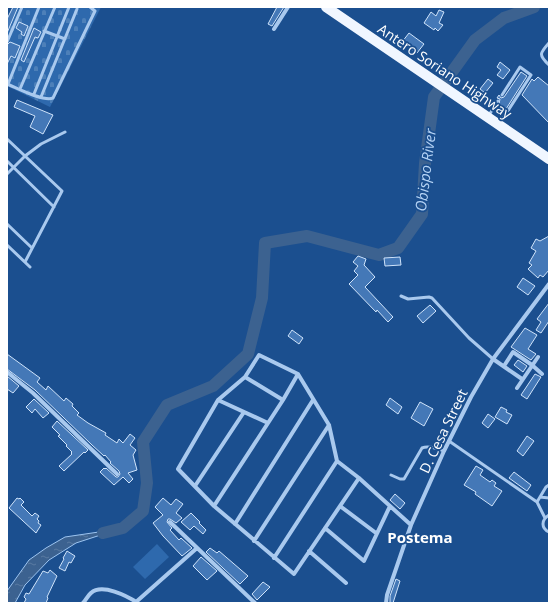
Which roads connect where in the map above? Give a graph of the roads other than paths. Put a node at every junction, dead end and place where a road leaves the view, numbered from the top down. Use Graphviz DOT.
graph roads {
  1 [pos="22,7"];
  2 [pos="39,7"];
  3 [pos="55,7"];
  4 [pos="69,7"];
  5 [pos="90,7"];
  6 [pos="97,7"];
  7 [pos="288,7"];
  8 [pos="326,7"];
  9 [pos="77,9"];
  10 [pos="95,11"];
  11 [pos="274,29"];
  12 [pos="44,31"];
  13 [pos="57,36"];
  14 [pos="65,39"];
  15 [pos="7,42"];
  16 [pos="549,43"];
  17 [pos="549,65"];
  18 [pos="7,84"];
  19 [pos="20,89"];
  20 [pos="34,94"];
  21 [pos="502,94"];
  22 [pos="41,97"];
  23 [pos="498,101"];
  24 [pos="488,117"];
  25 [pos="498,124"];
  26 [pos="65,132"];
  27 [pos="7,139"];
  28 [pos="25,156"];
  29 [pos="549,158"];
  30 [pos="7,161"];
  31 [pos="13,168"];
  32 [pos="7,174"];
  33 [pos="54,207"];
  34 [pos="7,224"];
  35 [pos="7,245"];
  36 [pos="32,248"];
  37 [pos="25,262"];
  38 [pos="30,267"];
  39 [pos="549,284"];
  40 [pos="401,296"];
  41 [pos="538,357"];
  42 [pos="493,359"];
  43 [pos="532,365"];
  44 [pos="504,366"];
  45 [pos="7,372"];
  46 [pos="298,374"];
  47 [pos="542,374"];
  48 [pos="244,377"];
  49 [pos="522,379"];
  50 [pos="517,388"];
  51 [pos="218,400"];
  52 [pos="283,400"];
  53 [pos="313,400"];
  54 [pos="244,412"];
  55 [pos="268,423"];
  56 [pos="329,425"];
  57 [pos="449,441"];
  58 [pos="444,451"];
  59 [pos="337,461"];
  60 [pos="118,474"];
  61 [pos="391,475"];
  62 [pos="359,478"];
  63 [pos="549,485"];
  64 [pos="195,486"];
  65 [pos="540,497"];
  66 [pos="549,498"];
  67 [pos="537,502"];
  68 [pos="214,506"];
  69 [pos="340,506"];
  70 [pos="390,506"];
  71 [pos="549,515"];
  72 [pos="545,518"];
  73 [pos="170,522"];
  74 [pos="234,524"];
  75 [pos="411,525"];
  76 [pos="325,528"];
  77 [pos="549,532"];
  78 [pos="376,533"];
  79 [pos="254,541"];
  80 [pos="197,548"];
  81 [pos="309,551"];
  82 [pos="274,558"];
  83 [pos="346,583"];
  84 [pos="137,602"];
  85 [pos="83,603"];
  86 [pos="255,603"];
  87 [pos="386,603"];
  1 -- 15 [label="lane"];
  2 -- 18 [label="lane"];
  3 -- 12 [label="lane"];
  4 -- 13 [label="lane"];
  5 -- 10 [label="lane"];
  6 -- 10 [label="lane"];
  7 -- 11 [label="street"];
  8 -- 24 [label="main road, Antero Soriano Highway"];
  9 -- 14 [label="lane"];
  10 -- 22 [label="lane"];
  12 -- 13 [label="lane"];
  12 -- 19 [label="lane"];
  13 -- 14 [label="lane"];
  13 -- 20 [label="lane"];
  14 -- 22 [label="lane"];
  16 -- 17 [label="lane"];
  18 -- 19 [label="lane"];
  19 -- 20 [label="lane"];
  20 -- 22 [label="lane"];
  21 -- 25 [label="lane"];
  23 -- 24 [label="lane"];
  24 -- 25 [label="main road, Antero Soriano Highway"];
  25 -- 29 [label="main road, Antero Soriano Highway"];
  26 -- 28 [label="lane"];
  27 -- 28 [label="lane"];
  28 -- 31 [label="lane"];
  28 -- 33 [label="lane"];
  30 -- 31 [label="lane"];
  31 -- 32 [label="lane"];
  31 -- 33 [label="lane"];
  33 -- 36 [label="lane"];
  34 -- 36 [label="lane"];
  35 -- 37 [label="lane"];
  36 -- 37 [label="lane"];
  37 -- 38 [label="lane"];
  39 -- 42 [label="street, D. Cesa Street"];
  40 -- 42 [label="lane"];
  41 -- 43 [label="street"];
  42 -- 44 [label="street"];
  42 -- 57 [label="street, D. Cesa Street"];
  43 -- 44 [label="street"];
  43 -- 47 [label="street"];
  43 -- 49 [label="street"];
  44 -- 49 [label="street"];
  45 -- 60 [label="street"];
  46 -- 48 [label="street"];
  46 -- 52 [label="street"];
  46 -- 53 [label="street"];
  48 -- 51 [label="street"];
  48 -- 52 [label="street"];
  49 -- 50 [label="street"];
  51 -- 54 [label="street"];
  51 -- 64 [label="street"];
  52 -- 55 [label="street"];
  53 -- 56 [label="street"];
  53 -- 74 [label="street"];
  54 -- 55 [label="street"];
  54 -- 64 [label="street"];
  55 -- 68 [label="street"];
  56 -- 59 [label="street"];
  56 -- 79 [label="street"];
  57 -- 58 [label="street, D. Cesa Street"];
  57 -- 67 [label="lane"];
  58 -- 61 [label="lane"];
  58 -- 75 [label="street, D. Cesa Street"];
  59 -- 62 [label="street"];
  59 -- 82 [label="street"];
  62 -- 69 [label="street"];
  62 -- 70 [label="street"];
  63 -- 65 [label="lane"];
  64 -- 68 [label="street"];
  65 -- 66 [label="lane"];
  65 -- 67 [label="lane"];
  67 -- 72 [label="lane"];
  68 -- 74 [label="street"];
  69 -- 76 [label="street"];
  69 -- 78 [label="street"];
  70 -- 75 [label="street"];
  70 -- 78 [label="street"];
  71 -- 72 [label="lane"];
  72 -- 77 [label="lane"];
  73 -- 80 [label="street"];
  74 -- 79 [label="street"];
  75 -- 87 [label="street, D. Cesa Street"];
  76 -- 78 [label="street"];
  76 -- 81 [label="street"];
  79 -- 82 [label="street"];
  80 -- 84 [label="street"];
  80 -- 86 [label="street"];
  81 -- 82 [label="street"];
  81 -- 83 [label="street"];
  84 -- 85 [label="street"];
}
